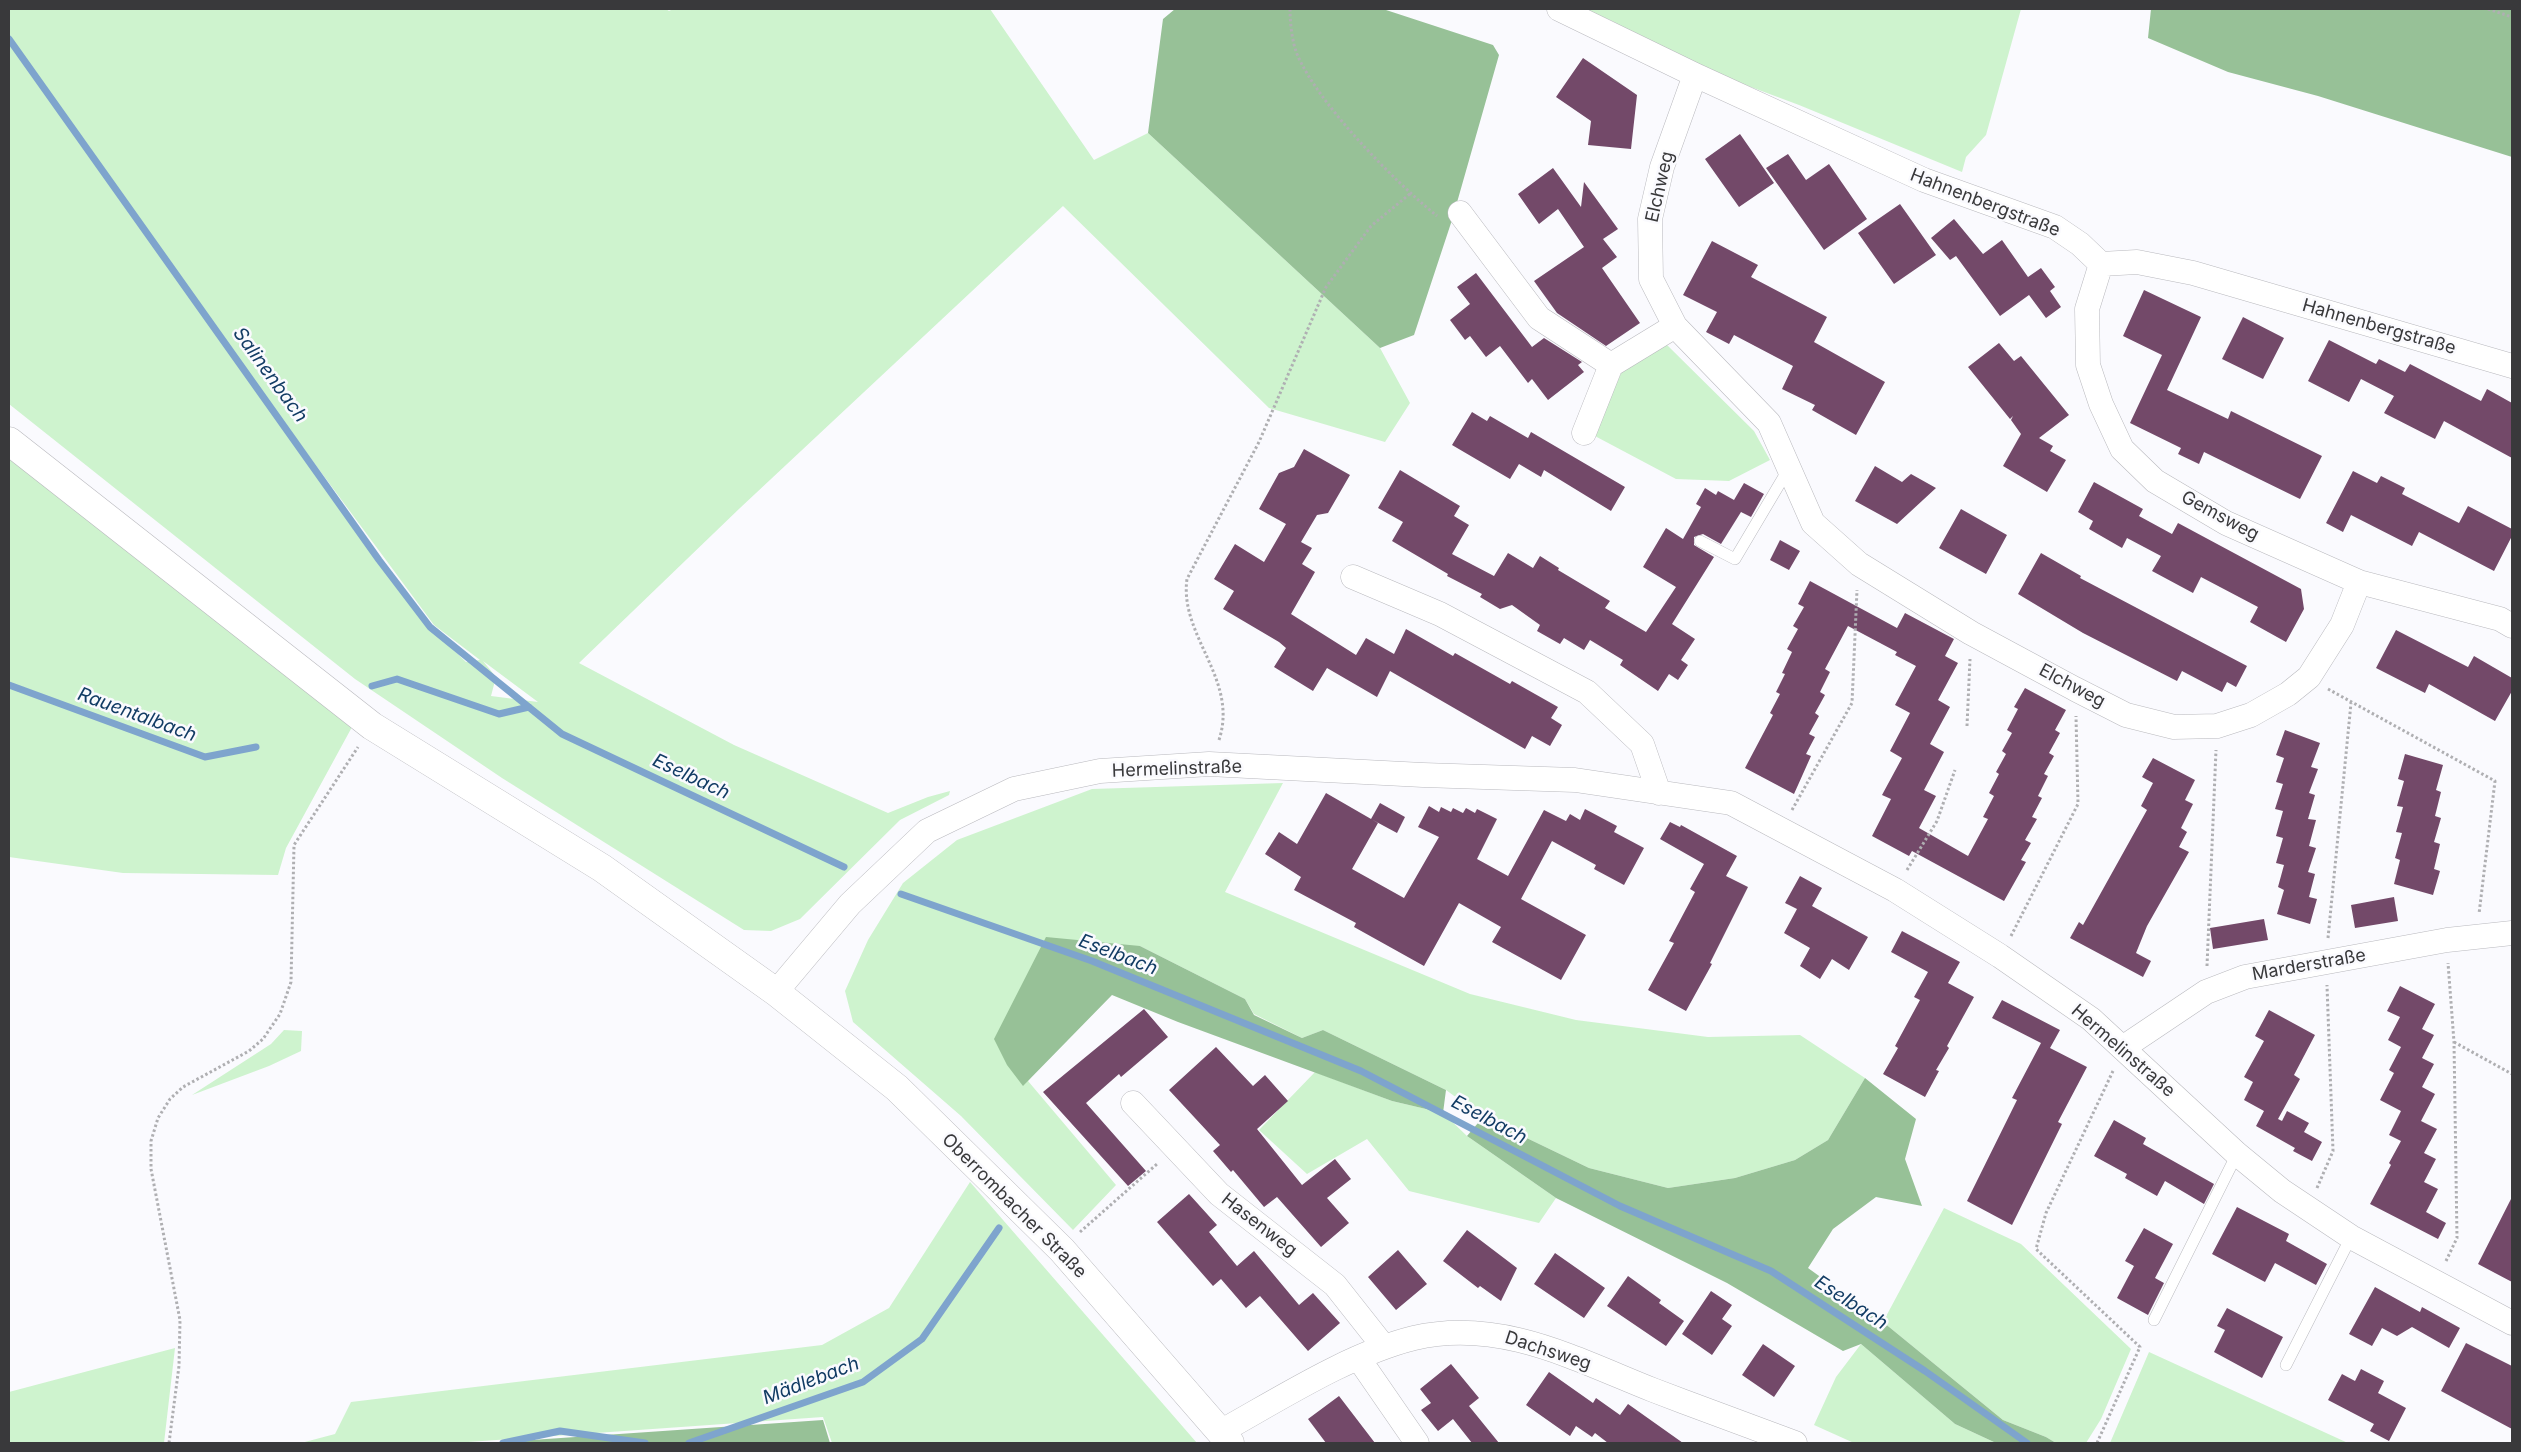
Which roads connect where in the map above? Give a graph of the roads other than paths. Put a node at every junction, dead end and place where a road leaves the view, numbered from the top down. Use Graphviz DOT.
graph roads {
  1 [pos="1559,9"];
  2 [pos="1695,75"];
  3 [pos="1460,213"];
  4 [pos="2101,264"];
  5 [pos="1675,326"];
  6 [pos="1611,365"];
  7 [pos="2512,366"];
  8 [pos="1584,433"];
  9 [pos="9,441"];
  10 [pos="1789,468"];
  11 [pos="1700,540"];
  12 [pos="1353,577"];
  13 [pos="2359,582"];
  14 [pos="2512,626"];
  15 [pos="1659,793"];
  16 [pos="2512,933"];
  17 [pos="776,992"];
  18 [pos="2124,1047"];
  19 [pos="1133,1103"];
  20 [pos="2237,1154"];
  21 [pos="2351,1237"];
  22 [pos="2154,1320"];
  23 [pos="2512,1323"];
  24 [pos="1384,1347"];
  25 [pos="1359,1359"];
  26 [pos="2286,1365"];
  27 [pos="1225,1438"];
  28 [pos="1418,1443"];
  29 [pos="1795,1443"];
  1 -- 2 [label="street, Hahnenbergstraße"];
  2 -- 4 [label="street, Hahnenbergstraße"];
  2 -- 5 [label="street, Elchweg"];
  3 -- 6 [label="street"];
  4 -- 7 [label="street, Hahnenbergstraße"];
  4 -- 13 [label="street, Gemsweg"];
  5 -- 6 [label="street"];
  5 -- 10 [label="street, Elchweg"];
  6 -- 8 [label="street"];
  9 -- 17 [label="street, Oberrombacher Straße"];
  10 -- 11 [label="lane"];
  10 -- 13 [label="street, Elchweg"];
  12 -- 15 [label="street"];
  13 -- 14 [label="street, Gemsweg"];
  15 -- 17 [label="street, Hermelinstraße"];
  15 -- 18 [label="street, Hermelinstraße"];
  16 -- 18 [label="street, Marderstraße"];
  17 -- 27 [label="street, Oberrombacher Straße"];
  18 -- 20 [label="street, Hermelinstraße"];
  19 -- 24 [label="street, Hasenweg"];
  20 -- 21 [label="street, Hermelinstraße"];
  20 -- 22 [label="lane"];
  21 -- 23 [label="street, Hermelinstraße"];
  21 -- 26 [label="lane"];
  24 -- 25 [label="street, Dachsweg"];
  24 -- 29 [label="street, Dachsweg"];
  25 -- 27 [label="street, Dachsweg"];
  25 -- 28 [label="street"];
}
